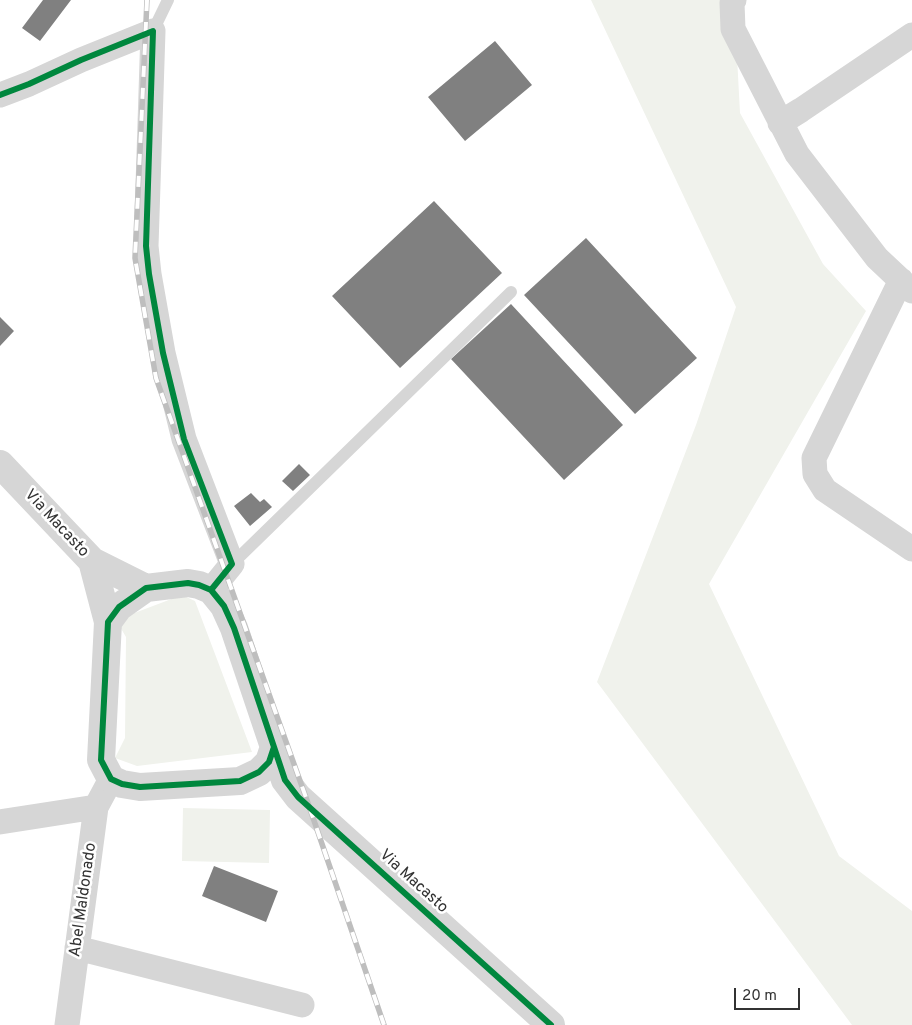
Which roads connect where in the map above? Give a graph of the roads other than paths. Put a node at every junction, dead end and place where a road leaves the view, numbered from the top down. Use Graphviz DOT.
graph roads {
  1 [pos="168,0"];
  2 [pos="734,0"];
  3 [pos="154,31"];
  4 [pos="912,35"];
  5 [pos="0,96"];
  6 [pos="780,122"];
  7 [pos="906,286"];
  8 [pos="511,292"];
  9 [pos="0,464"];
  10 [pos="912,550"];
  11 [pos="92,561"];
  12 [pos="232,564"];
  13 [pos="146,588"];
  14 [pos="210,590"];
  15 [pos="108,622"];
  16 [pos="274,746"];
  17 [pos="111,779"];
  18 [pos="285,780"];
  19 [pos="240,781"];
  20 [pos="96,807"];
  21 [pos="0,822"];
  22 [pos="77,948"];
  23 [pos="302,1005"];
  24 [pos="67,1025"];
  25 [pos="551,1025"];
  1 -- 3 [label="lane"];
  2 -- 6 [label="street"];
  3 -- 5 [label="street"];
  3 -- 12 [label="street"];
  4 -- 6 [label="street"];
  6 -- 7 [label="street"];
  7 -- 10 [label="street"];
  8 -- 12 [label="lane"];
  9 -- 11 [label="street, Via Macasto"];
  11 -- 13 [label="street, Via Macasto"];
  11 -- 15 [label="street, Via Macasto"];
  12 -- 14 [label="street"];
  13 -- 14 [label="street"];
  13 -- 15 [label="street"];
  14 -- 16 [label="street, Via Macasto"];
  15 -- 17 [label="street, Via Macasto"];
  16 -- 18 [label="street, Via Macasto"];
  16 -- 19 [label="street"];
  17 -- 19 [label="street"];
  17 -- 20 [label="street, Abel Maldonado"];
  18 -- 19 [label="street"];
  18 -- 25 [label="street, Via Macasto"];
  20 -- 21 [label="street"];
  20 -- 22 [label="street, Abel Maldonado"];
  22 -- 23 [label="street"];
  22 -- 24 [label="street, Abel Maldonado"];
}
